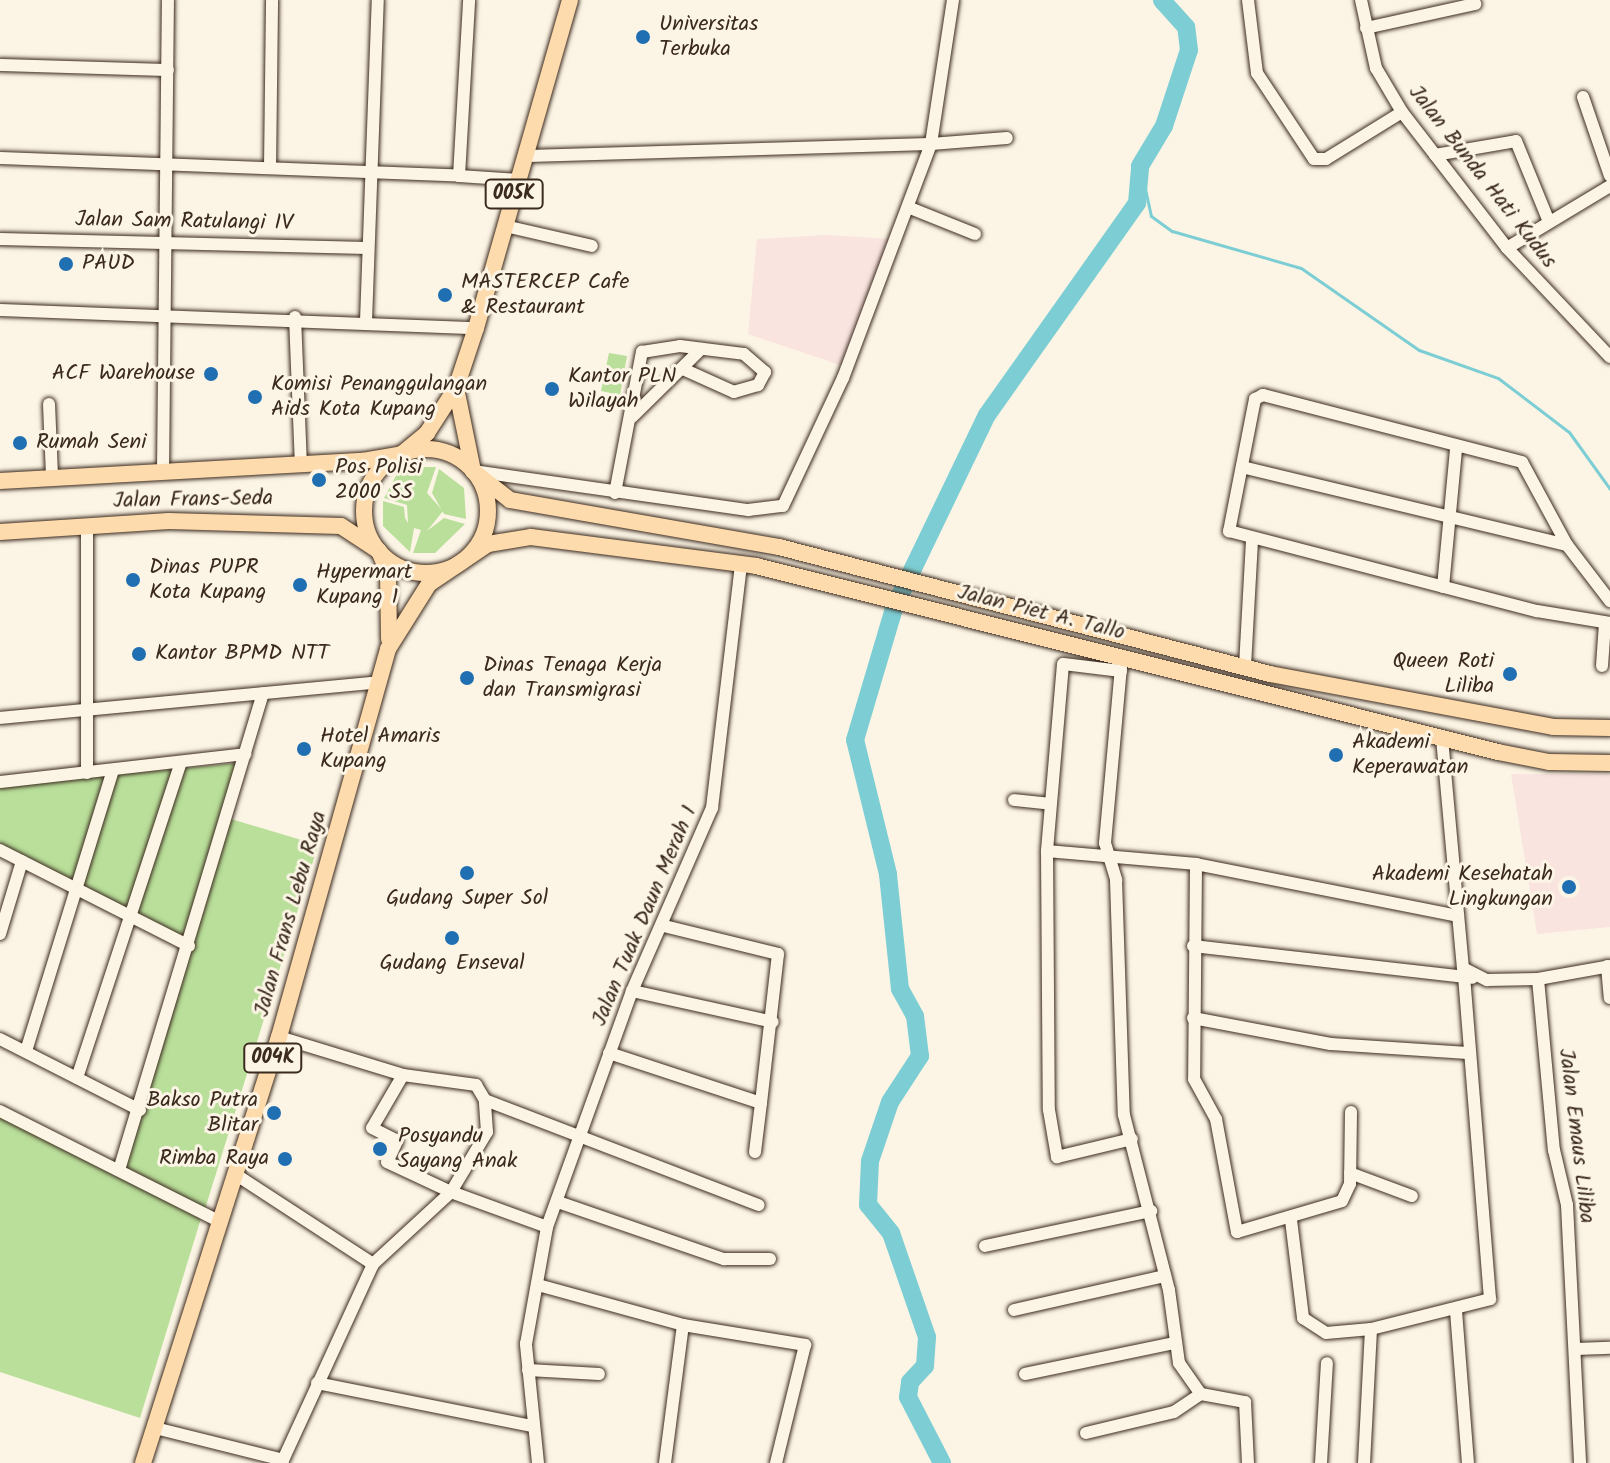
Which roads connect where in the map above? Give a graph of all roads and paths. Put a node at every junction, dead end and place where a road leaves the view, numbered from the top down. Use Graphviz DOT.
graph roads {
  1 [pos="168,0"];
  2 [pos="272,0"];
  3 [pos="378,0"];
  4 [pos="469,0"];
  5 [pos="570,0"];
  6 [pos="953,0"];
  7 [pos="1248,0"];
  8 [pos="1361,0"];
  9 [pos="1475,4"];
  10 [pos="1366,28"];
  11 [pos="0,65"];
  12 [pos="168,70"];
  13 [pos="1583,97"];
  14 [pos="1402,112"];
  15 [pos="1007,138"];
  16 [pos="931,144"];
  17 [pos="1435,155"];
  18 [pos="526,156"];
  19 [pos="0,158"];
  20 [pos="166,163"];
  21 [pos="270,168"];
  22 [pos="370,171"];
  23 [pos="459,176"];
  24 [pos="1610,176"];
  25 [pos="519,180"];
  26 [pos="1610,186"];
  27 [pos="910,208"];
  28 [pos="1549,222"];
  29 [pos="505,226"];
  30 [pos="975,234"];
  31 [pos="162,238"];
  32 [pos="0,239"];
  33 [pos="592,246"];
  34 [pos="367,248"];
  35 [pos="1507,248"];
  36 [pos="0,310"];
  37 [pos="161,313"];
  38 [pos="295,317"];
  39 [pos="366,321"];
  40 [pos="476,328"];
  41 [pos="701,349"];
  42 [pos="1610,357"];
  43 [pos="683,369"];
  44 [pos="456,388"];
  45 [pos="49,404"];
  46 [pos="630,420"];
  47 [pos="1456,450"];
  48 [pos="402,454"];
  49 [pos="301,465"];
  50 [pos="1242,467"];
  51 [pos="163,471"];
  52 [pos="473,471"];
  53 [pos="52,477"];
  54 [pos="0,481"];
  55 [pos="615,493"];
  56 [pos="1449,515"];
  57 [pos="87,525"];
  58 [pos="0,532"];
  59 [pos="1252,541"];
  60 [pos="1567,545"];
  61 [pos="379,551"];
  62 [pos="461,562"];
  63 [pos="741,563"];
  64 [pos="1443,587"];
  65 [pos="1610,601"];
  66 [pos="1607,623"];
  67 [pos="388,649"];
  68 [pos="1121,664"];
  69 [pos="1245,666"];
  70 [pos="1602,666"];
  71 [pos="378,682"];
  72 [pos="263,693"];
  73 [pos="85,709"];
  74 [pos="0,718"];
  75 [pos="1610,728"];
  76 [pos="1442,738"];
  77 [pos="245,754"];
  78 [pos="1610,763"];
  79 [pos="180,764"];
  80 [pos="113,770"];
  81 [pos="87,773"];
  82 [pos="0,782"];
  83 [pos="1014,800"];
  84 [pos="1050,804"];
  85 [pos="0,850"];
  86 [pos="1047,851"];
  87 [pos="1108,855"];
  88 [pos="22,861"];
  89 [pos="1196,864"];
  90 [pos="76,890"];
  91 [pos="1458,916"];
  92 [pos="130,917"];
  93 [pos="664,926"];
  94 [pos="0,934"];
  95 [pos="189,946"];
  96 [pos="1193,946"];
  97 [pos="1609,966"];
  98 [pos="1469,979"];
  99 [pos="1538,979"];
  100 [pos="632,991"];
  101 [pos="1610,998"];
  102 [pos="1193,1018"];
  103 [pos="773,1022"];
  104 [pos="279,1037"];
  105 [pos="0,1039"];
  106 [pos="26,1051"];
  107 [pos="609,1053"];
  108 [pos="1468,1053"];
  109 [pos="403,1075"];
  110 [pos="77,1078"];
  111 [pos="485,1100"];
  112 [pos="761,1103"];
  113 [pos="140,1110"];
  114 [pos="0,1111"];
  115 [pos="1351,1112"];
  116 [pos="580,1134"];
  117 [pos="1132,1139"];
  118 [pos="755,1152"];
  119 [pos="119,1170"];
  120 [pos="1350,1173"];
  121 [pos="235,1174"];
  122 [pos="451,1192"];
  123 [pos="1412,1196"];
  124 [pos="558,1202"];
  125 [pos="759,1205"];
  126 [pos="1151,1211"];
  127 [pos="1291,1220"];
  128 [pos="219,1221"];
  129 [pos="547,1227"];
  130 [pos="985,1246"];
  131 [pos="770,1259"];
  132 [pos="373,1264"];
  133 [pos="1165,1276"];
  134 [pos="538,1285"];
  135 [pos="1014,1310"];
  136 [pos="1456,1311"];
  137 [pos="683,1325"];
  138 [pos="1371,1329"];
  139 [pos="1175,1343"];
  140 [pos="1610,1348"];
  141 [pos="1576,1349"];
  142 [pos="1327,1363"];
  143 [pos="528,1370"];
  144 [pos="599,1374"];
  145 [pos="1025,1374"];
  146 [pos="317,1383"];
  147 [pos="1201,1394"];
  148 [pos="533,1426"];
  149 [pos="159,1429"];
  150 [pos="1086,1433"];
  151 [pos="258,1458"];
  152 [pos="288,1462"];
  153 [pos="143,1463"];
  154 [pos="538,1463"];
  155 [pos="665,1463"];
  156 [pos="776,1463"];
  157 [pos="1248,1463"];
  158 [pos="1321,1463"];
  159 [pos="1364,1463"];
  160 [pos="1468,1463"];
  161 [pos="1580,1463"];
  1 -- 12 [label="street"];
  2 -- 21 [label="street"];
  3 -- 22 [label="street"];
  4 -- 23 [label="street"];
  5 -- 18 [label="main road, 005K"];
  6 -- 16 [label="street"];
  7 -- 14 [label="street"];
  8 -- 10 [label="street, Jalan Bunda Hati Kudus"];
  9 -- 10 [label="street"];
  10 -- 14 [label="street, Jalan Bunda Hati Kudus"];
  11 -- 12 [label="street"];
  12 -- 20 [label="street"];
  13 -- 24 [label="street"];
  14 -- 17 [label="street, Jalan Bunda Hati Kudus"];
  15 -- 16 [label="street"];
  16 -- 18 [label="street"];
  16 -- 27 [label="street"];
  17 -- 28 [label="street"];
  17 -- 35 [label="street, Jalan Bunda Hati Kudus"];
  18 -- 25 [label="main road, 005K"];
  19 -- 20 [label="street"];
  20 -- 21 [label="street"];
  20 -- 31 [label="street"];
  21 -- 22 [label="street"];
  22 -- 23 [label="street"];
  22 -- 34 [label="street"];
  23 -- 25 [label="street"];
  25 -- 29 [label="main road, 005K"];
  26 -- 28 [label="street"];
  27 -- 30 [label="street"];
  27 -- 55 [label="street"];
  28 -- 35 [label="street"];
  29 -- 33 [label="street"];
  29 -- 40 [label="main road, 005K"];
  31 -- 32 [label="street, Jalan Sam Ratulangi IV"];
  31 -- 34 [label="street, Jalan Sam Ratulangi IV"];
  31 -- 37 [label="street"];
  34 -- 39 [label="street"];
  35 -- 42 [label="street, Jalan Bunda Hati Kudus"];
  36 -- 37 [label="street"];
  37 -- 38 [label="street"];
  37 -- 51 [label="street"];
  38 -- 39 [label="street"];
  38 -- 49 [label="street"];
  39 -- 40 [label="street"];
  40 -- 44 [label="main road, 005K"];
  41 -- 43 [label="street"];
  41 -- 43 [label="street"];
  41 -- 46 [label="street"];
  43 -- 46 [label="street"];
  44 -- 48 [label="main road, 005K"];
  44 -- 52 [label="main road"];
  45 -- 53 [label="street"];
  46 -- 55 [label="street"];
  47 -- 50 [label="street"];
  47 -- 56 [label="street"];
  47 -- 60 [label="street"];
  48 -- 49 [label="main road, Jalan Frans-Seda"];
  48 -- 52 [label="main road"];
  48 -- 61 [label="main road"];
  49 -- 51 [label="main road, Jalan Frans-Seda"];
  50 -- 56 [label="street"];
  50 -- 59 [label="street"];
  51 -- 53 [label="main road, Jalan Frans-Seda"];
  52 -- 55 [label="street"];
  52 -- 62 [label="main road"];
  52 -- 69 [label="main road, Jalan Piet A. Tallo"];
  53 -- 54 [label="main road, Jalan Frans-Seda"];
  56 -- 60 [label="street"];
  56 -- 64 [label="street"];
  57 -- 58 [label="main road, Jalan Frans-Seda"];
  57 -- 61 [label="main road, Jalan Frans-Seda"];
  57 -- 73 [label="street"];
  59 -- 64 [label="street"];
  59 -- 69 [label="street"];
  60 -- 65 [label="street"];
  61 -- 62 [label="main road"];
  61 -- 67 [label="main road, Jalan Frans Lebu Raya / 004K"];
  62 -- 63 [label="main road, Jalan Piet A. Tallo"];
  62 -- 67 [label="main road, Jalan Frans Lebu Raya / 004K"];
  63 -- 68 [label="main road, Jalan Piet A. Tallo"];
  63 -- 93 [label="street, Jalan Tuak Daun Merah 1"];
  64 -- 66 [label="street"];
  66 -- 70 [label="street"];
  67 -- 71 [label="main road, Jalan Frans Lebu Raya / 004K"];
  68 -- 76 [label="main road, Jalan Piet A. Tallo"];
  68 -- 84 [label="street"];
  68 -- 87 [label="street"];
  69 -- 75 [label="main road, Jalan Piet A. Tallo"];
  71 -- 72 [label="street"];
  71 -- 104 [label="main road, Jalan Frans Lebu Raya / 004K"];
  72 -- 73 [label="street"];
  72 -- 77 [label="street"];
  73 -- 74 [label="street"];
  73 -- 81 [label="street"];
  76 -- 78 [label="main road, Jalan Piet A. Tallo"];
  76 -- 91 [label="street"];
  77 -- 79 [label="street"];
  77 -- 95 [label="street"];
  79 -- 80 [label="street"];
  79 -- 92 [label="street"];
  80 -- 81 [label="street"];
  80 -- 90 [label="street"];
  81 -- 82 [label="street"];
  83 -- 84 [label="street"];
  84 -- 86 [label="street"];
  85 -- 88 [label="street"];
  86 -- 87 [label="street"];
  86 -- 117 [label="street"];
  87 -- 89 [label="street"];
  87 -- 117 [label="street"];
  88 -- 90 [label="street"];
  88 -- 94 [label="street"];
  89 -- 91 [label="street"];
  89 -- 96 [label="street"];
  90 -- 92 [label="street"];
  90 -- 106 [label="street"];
  91 -- 98 [label="street"];
  92 -- 95 [label="street"];
  92 -- 110 [label="street"];
  93 -- 100 [label="street, Jalan Tuak Daun Merah 1"];
  93 -- 103 [label="street"];
  95 -- 113 [label="street"];
  96 -- 98 [label="street"];
  96 -- 102 [label="street"];
  97 -- 99 [label="street"];
  97 -- 101 [label="street"];
  98 -- 99 [label="street"];
  98 -- 108 [label="street"];
  99 -- 141 [label="street, Jalan Emaus Liliba"];
  100 -- 103 [label="street"];
  100 -- 107 [label="street, Jalan Tuak Daun Merah 1"];
  102 -- 108 [label="street"];
  102 -- 127 [label="street"];
  103 -- 112 [label="street"];
  104 -- 109 [label="street"];
  104 -- 121 [label="main road, Jalan Frans Lebu Raya / 004K"];
  105 -- 106 [label="street"];
  106 -- 110 [label="street"];
  107 -- 112 [label="street"];
  107 -- 116 [label="street, Jalan Tuak Daun Merah 1"];
  108 -- 136 [label="street"];
  109 -- 111 [label="street"];
  109 -- 122 [label="street"];
  110 -- 113 [label="street"];
  111 -- 116 [label="street"];
  111 -- 122 [label="street"];
  112 -- 118 [label="street"];
  113 -- 119 [label="street"];
  114 -- 119 [label="street"];
  115 -- 120 [label="street"];
  116 -- 124 [label="street, Jalan Tuak Daun Merah 1"];
  116 -- 125 [label="street"];
  117 -- 126 [label="street"];
  119 -- 128 [label="street"];
  120 -- 123 [label="street"];
  120 -- 127 [label="street"];
  121 -- 128 [label="main road, Jalan Frans Lebu Raya / 004K"];
  121 -- 132 [label="street"];
  122 -- 129 [label="street"];
  122 -- 132 [label="street"];
  124 -- 129 [label="street, Jalan Tuak Daun Merah 1"];
  124 -- 131 [label="street"];
  126 -- 130 [label="street"];
  126 -- 133 [label="street"];
  127 -- 138 [label="street"];
  128 -- 149 [label="main road, Jalan Frans Lebu Raya / 004K"];
  129 -- 134 [label="street, Jalan Tuak Daun Merah 1"];
  132 -- 146 [label="street"];
  133 -- 135 [label="street"];
  133 -- 139 [label="street"];
  134 -- 137 [label="street"];
  134 -- 143 [label="street, Jalan Tuak Daun Merah 1"];
  136 -- 138 [label="street"];
  136 -- 160 [label="street"];
  137 -- 155 [label="street"];
  137 -- 156 [label="street"];
  138 -- 159 [label="street"];
  139 -- 145 [label="street"];
  139 -- 147 [label="street"];
  140 -- 141 [label="street"];
  141 -- 161 [label="street, Jalan Emaus Liliba"];
  142 -- 158 [label="street"];
  143 -- 144 [label="street"];
  143 -- 148 [label="street, Jalan Tuak Daun Merah 1"];
  146 -- 148 [label="street"];
  146 -- 152 [label="street"];
  147 -- 150 [label="street"];
  147 -- 157 [label="street"];
  148 -- 154 [label="street, Jalan Tuak Daun Merah 1"];
  149 -- 151 [label="street"];
  149 -- 153 [label="main road, Jalan Frans Lebu Raya / 004K"];
  151 -- 152 [label="street"];
}
